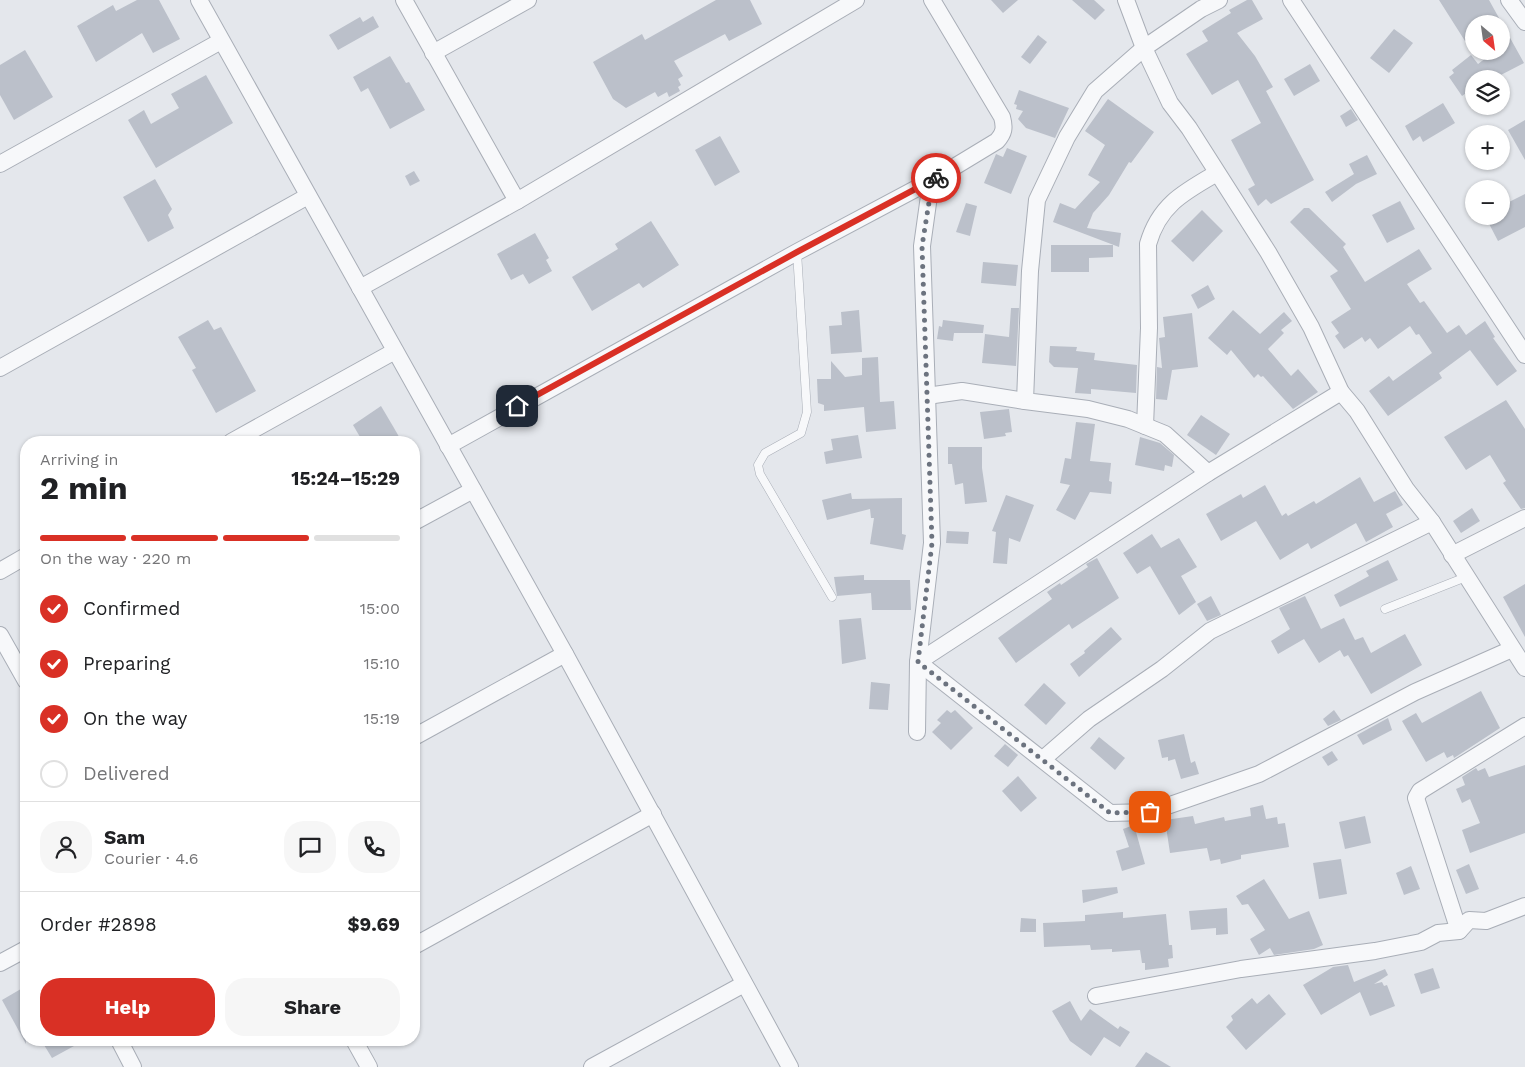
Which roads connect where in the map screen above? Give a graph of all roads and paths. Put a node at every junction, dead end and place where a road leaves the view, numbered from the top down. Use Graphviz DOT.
graph roads {
  1 [pos="199,0"];
  2 [pos="404,0"];
  3 [pos="528,0"];
  4 [pos="856,0"];
  5 [pos="932,0"];
  6 [pos="1126,0"];
  7 [pos="1219,0"];
  8 [pos="1291,0"];
  9 [pos="1509,0"];
  10 [pos="1525,22"];
  11 [pos="221,41"];
  12 [pos="1144,48"];
  13 [pos="433,53"];
  14 [pos="0,164"];
  15 [pos="1217,173"];
  16 [pos="936,178"];
  17 [pos="308,196"];
  18 [pos="517,201"];
  19 [pos="797,252"];
  20 [pos="360,288"];
  21 [pos="395,352"];
  22 [pos="1525,355"];
  23 [pos="0,368"];
  24 [pos="1341,392"];
  25 [pos="927,396"];
  26 [pos="1025,401"];
  27 [pos="1145,426"];
  28 [pos="242,436"];
  29 [pos="448,446"];
  30 [pos="1208,473"];
  31 [pos="473,490"];
  32 [pos="1525,518"];
  33 [pos="420,519"];
  34 [pos="1432,522"];
  35 [pos="1452,555"];
  36 [pos="20,559"];
  37 [pos="0,570"];
  38 [pos="1466,577"];
  39 [pos="832,597"];
  40 [pos="1385,609"];
  41 [pos="0,635"];
  42 [pos="1512,649"];
  43 [pos="565,654"];
  44 [pos="918,662"];
  45 [pos="1525,668"];
  46 [pos="20,671"];
  47 [pos="1525,726"];
  48 [pos="917,732"];
  49 [pos="420,734"];
  50 [pos="1043,759"];
  51 [pos="653,814"];
  52 [pos="1525,906"];
  53 [pos="1459,931"];
  54 [pos="420,943"];
  55 [pos="20,952"];
  56 [pos="0,964"];
  57 [pos="744,984"];
  58 [pos="1096,996"];
  59 [pos="122,1046"];
  60 [pos="357,1046"];
  61 [pos="134,1067"];
  62 [pos="369,1067"];
  63 [pos="592,1067"];
  64 [pos="790,1067"];
  1 -- 11 [label="street"];
  2 -- 13 [label="street"];
  3 -- 13 [label="street"];
  4 -- 18 [label="street"];
  5 -- 16 [label="street"];
  6 -- 12 [label="street"];
  7 -- 12 [label="street"];
  8 -- 22 [label="street"];
  9 -- 10 [label="street"];
  11 -- 14 [label="street"];
  11 -- 17 [label="street"];
  12 -- 15 [label="street"];
  12 -- 26 [label="street"];
  13 -- 18 [label="street"];
  15 -- 24 [label="street"];
  15 -- 27 [label="street"];
  16 -- 19 [label="street"];
  16 -- 25 [label="street"];
  17 -- 20 [label="street"];
  17 -- 23 [label="street"];
  18 -- 20 [label="street"];
  19 -- 29 [label="street"];
  19 -- 39 [label="lane"];
  20 -- 21 [label="street"];
  21 -- 28 [label="street"];
  21 -- 29 [label="street"];
  24 -- 30 [label="street"];
  24 -- 34 [label="street"];
  25 -- 26 [label="street"];
  25 -- 44 [label="street"];
  26 -- 27 [label="street"];
  27 -- 30 [label="street"];
  29 -- 31 [label="street"];
  30 -- 44 [label="street"];
  31 -- 33 [label="street"];
  31 -- 43 [label="street"];
  32 -- 35 [label="street"];
  34 -- 35 [label="street"];
  34 -- 50 [label="street"];
  35 -- 38 [label="street"];
  36 -- 37 [label="street"];
  38 -- 40 [label="lane"];
  38 -- 42 [label="street"];
  41 -- 46 [label="street"];
  42 -- 45 [label="street"];
  42 -- 50 [label="street"];
  43 -- 49 [label="street"];
  43 -- 51 [label="street"];
  44 -- 48 [label="street"];
  44 -- 50 [label="street"];
  47 -- 53 [label="street"];
  51 -- 54 [label="street"];
  51 -- 57 [label="street"];
  52 -- 53 [label="street"];
  53 -- 58 [label="street"];
  55 -- 56 [label="street"];
  57 -- 63 [label="street"];
  57 -- 64 [label="street"];
  59 -- 61 [label="street"];
  60 -- 62 [label="street"];
}
